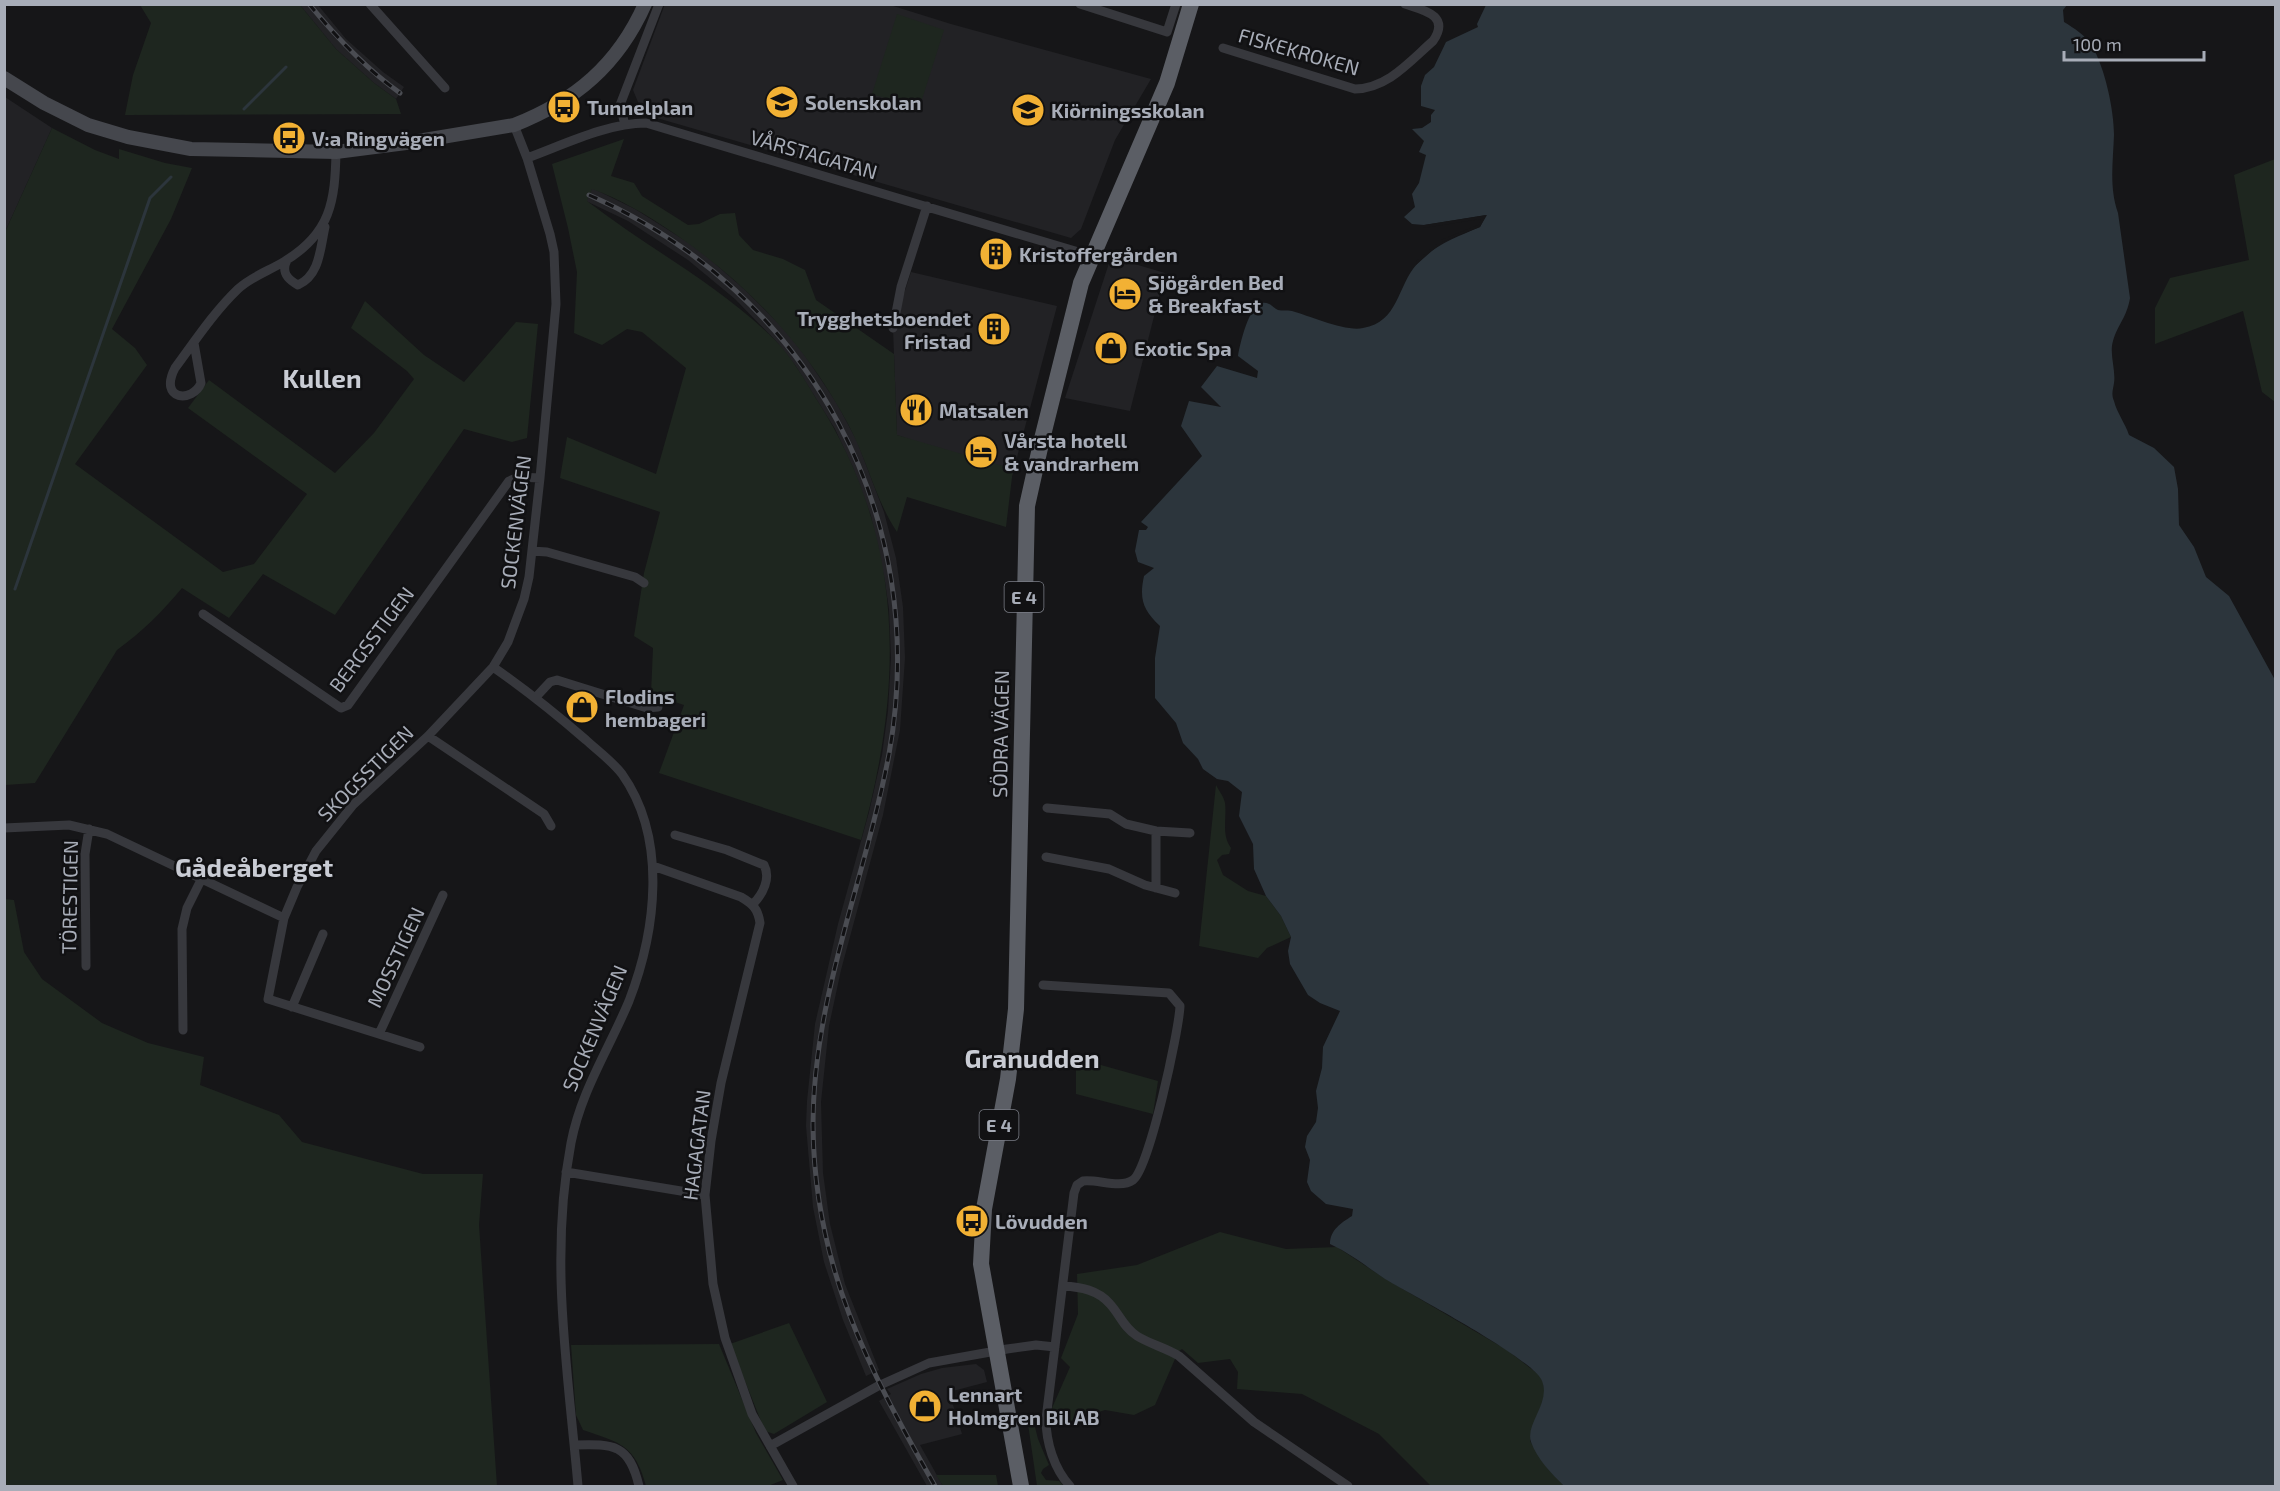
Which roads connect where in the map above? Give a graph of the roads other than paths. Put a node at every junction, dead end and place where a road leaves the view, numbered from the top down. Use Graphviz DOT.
graph roads {
  1 [pos="370,4"];
  2 [pos="645,4"];
  3 [pos="659,4"];
  4 [pos="1080,4"];
  5 [pos="1176,4"];
  6 [pos="1191,4"];
  7 [pos="1405,4"];
  8 [pos="1223,48"];
  9 [pos="4,78"];
  10 [pos="445,88"];
  11 [pos="514,125"];
  12 [pos="625,125"];
  13 [pos="336,152"];
  14 [pos="527,158"];
  15 [pos="927,206"];
  16 [pos="326,221"];
  17 [pos="1092,256"];
  18 [pos="287,260"];
  19 [pos="893,328"];
  20 [pos="194,343"];
  21 [pos="540,478"];
  22 [pos="532,551"];
  23 [pos="644,583"];
  24 [pos="202,614"];
  25 [pos="493,668"];
  26 [pos="536,697"];
  27 [pos="658,707"];
  28 [pos="428,736"];
  29 [pos="1047,808"];
  30 [pos="550,826"];
  31 [pos="4,828"];
  32 [pos="89,829"];
  33 [pos="1156,831"];
  34 [pos="1190,833"];
  35 [pos="675,834"];
  36 [pos="1046,857"];
  37 [pos="653,866"];
  38 [pos="201,880"];
  39 [pos="1156,888"];
  40 [pos="1174,893"];
  41 [pos="443,895"];
  42 [pos="753,904"];
  43 [pos="284,918"];
  44 [pos="322,934"];
  45 [pos="86,966"];
  46 [pos="1043,985"];
  47 [pos="292,1006"];
  48 [pos="183,1030"];
  49 [pos="379,1034"];
  50 [pos="420,1047"];
  51 [pos="566,1172"];
  52 [pos="705,1195"];
  53 [pos="1064,1286"];
  54 [pos="1055,1347"];
  55 [pos="996,1350"];
  56 [pos="574,1445"];
  57 [pos="770,1446"];
  58 [pos="578,1486"];
  59 [pos="639,1486"];
  60 [pos="793,1486"];
  61 [pos="1021,1486"];
  62 [pos="1070,1486"];
  63 [pos="1348,1486"];
  1 -- 10 [label="street"];
  2 -- 11 [label="main road"];
  3 -- 12 [label="street"];
  4 -- 5 [label="street"];
  6 -- 17 [label="highway, SÖDRA VÄGEN / E 4"];
  7 -- 8 [label="street, FISKEKROKEN"];
  9 -- 13 [label="main road"];
  11 -- 13 [label="main road"];
  11 -- 14 [label="street, SOCKENVÄGEN"];
  12 -- 14 [label="street, VÅRSTAGATAN"];
  12 -- 15 [label="street, VÅRSTAGATAN"];
  13 -- 16 [label="street"];
  14 -- 21 [label="street, SOCKENVÄGEN"];
  15 -- 17 [label="street, VÅRSTAGATAN"];
  15 -- 19 [label="street"];
  16 -- 18 [label="street"];
  16 -- 18 [label="street"];
  17 -- 55 [label="highway, SÖDRA VÄGEN / E 4"];
  18 -- 20 [label="street"];
  20 -- 20 [label="street"];
  21 -- 22 [label="street, SOCKENVÄGEN"];
  21 -- 24 [label="street, BERGSSTIGEN"];
  22 -- 23 [label="street"];
  22 -- 25 [label="street, SOCKENVÄGEN"];
  25 -- 26 [label="street, SOCKENVÄGEN"];
  25 -- 28 [label="street, SKOGSSTIGEN"];
  26 -- 27 [label="street"];
  26 -- 37 [label="street, SOCKENVÄGEN"];
  28 -- 30 [label="street"];
  28 -- 43 [label="street, SKOGSSTIGEN"];
  29 -- 33 [label="street"];
  31 -- 32 [label="street"];
  32 -- 38 [label="street"];
  32 -- 45 [label="street, TÖRESTIGEN"];
  33 -- 34 [label="street"];
  33 -- 39 [label="street"];
  35 -- 42 [label="street"];
  36 -- 39 [label="street"];
  37 -- 42 [label="street"];
  37 -- 51 [label="street, SOCKENVÄGEN"];
  38 -- 43 [label="street"];
  38 -- 48 [label="street"];
  39 -- 40 [label="street"];
  41 -- 49 [label="street, MOSSTIGEN"];
  42 -- 52 [label="street, HAGAGATAN"];
  43 -- 47 [label="street, MOSSTIGEN"];
  44 -- 47 [label="street"];
  46 -- 53 [label="street"];
  47 -- 49 [label="street, MOSSTIGEN"];
  49 -- 50 [label="street, MOSSTIGEN"];
  51 -- 52 [label="street"];
  51 -- 56 [label="street, SOCKENVÄGEN"];
  52 -- 57 [label="street, HAGAGATAN"];
  53 -- 54 [label="street"];
  53 -- 63 [label="street"];
  54 -- 55 [label="street"];
  54 -- 62 [label="street"];
  55 -- 57 [label="street"];
  55 -- 61 [label="highway, SÖDRA VÄGEN / E 4"];
  56 -- 58 [label="street, SOCKENVÄGEN"];
  56 -- 59 [label="street"];
  57 -- 60 [label="street, HAGAGATAN"];
}
